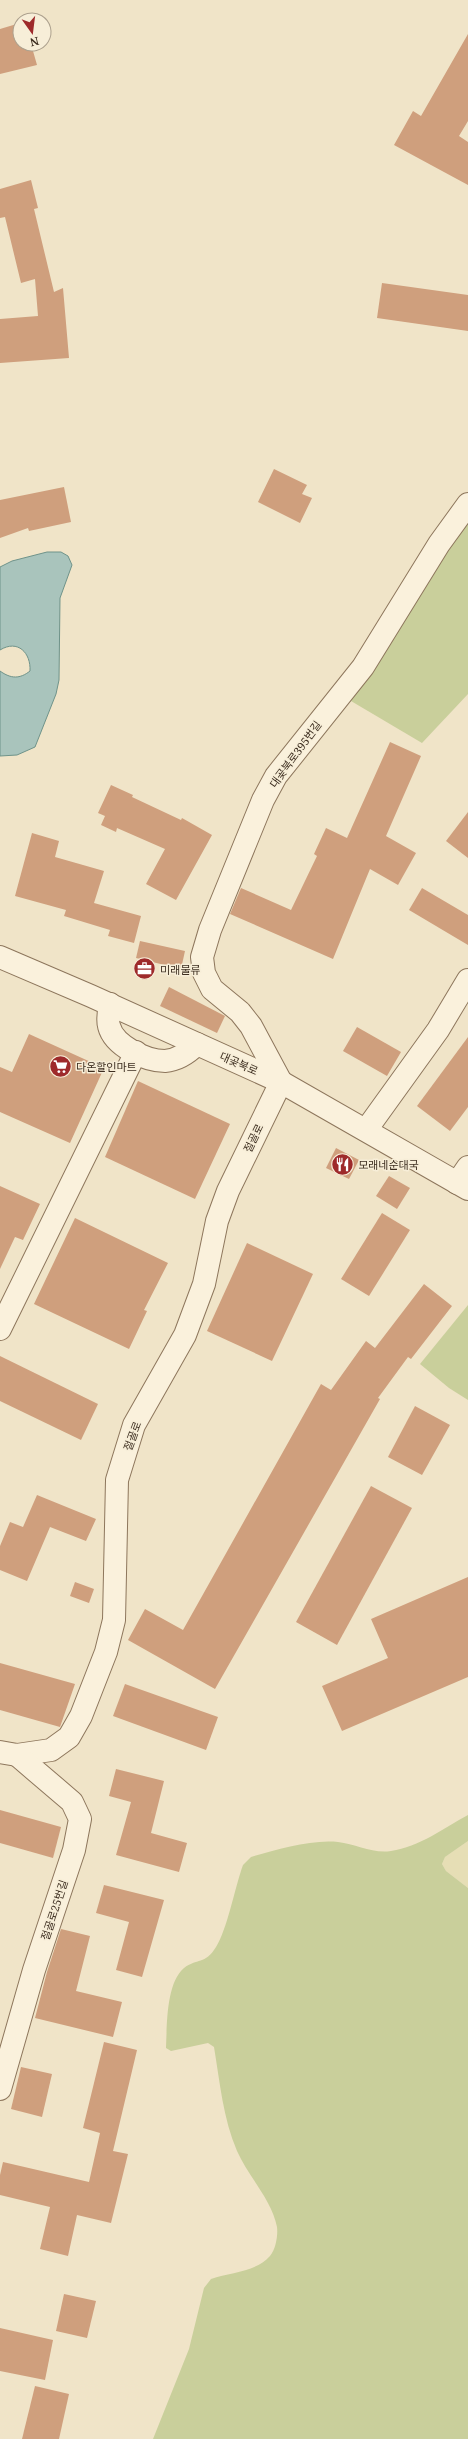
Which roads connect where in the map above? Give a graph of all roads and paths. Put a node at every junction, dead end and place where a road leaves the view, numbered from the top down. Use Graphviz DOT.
graph roads {
  1 [pos="468,504"];
  2 [pos="0,957"];
  3 [pos="468,980"];
  4 [pos="110,1004"];
  5 [pos="198,1044"];
  6 [pos="136,1052"];
  7 [pos="281,1082"];
  8 [pos="366,1130"];
  9 [pos="464,1180"];
  10 [pos="0,1329"];
  11 [pos="9,1754"];
  12 [pos="0,2089"];
  1 -- 7 [label="street, 대곶북로395번길"];
  2 -- 4 [label="street, 대곶북로"];
  3 -- 8 [label="street"];
  4 -- 5 [label="street, 대곶북로"];
  4 -- 6 [label="street"];
  5 -- 6 [label="street"];
  5 -- 7 [label="street, 대곶북로"];
  6 -- 10 [label="street"];
  7 -- 8 [label="street, 대곶북로"];
  7 -- 11 [label="street, 절골로"];
  8 -- 9 [label="street, 대곶북로"];
  11 -- 12 [label="street, 절골로25번길"];
}
